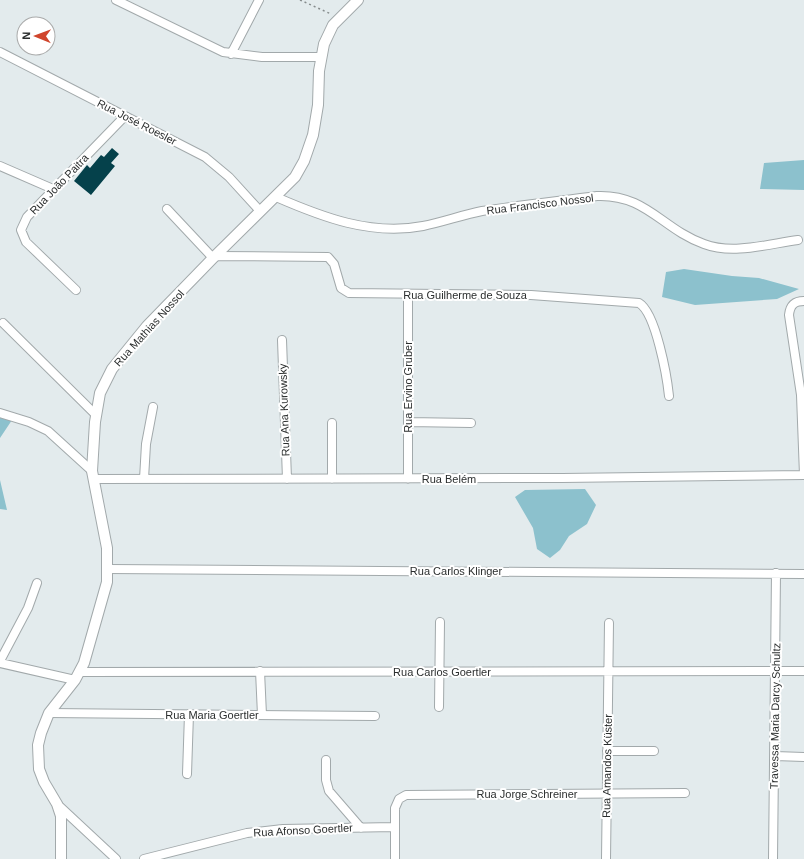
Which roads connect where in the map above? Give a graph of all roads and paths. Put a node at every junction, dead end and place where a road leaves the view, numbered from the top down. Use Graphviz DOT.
graph roads {
  1 [pos="116,0"];
  2 [pos="259,0"];
  3 [pos="300,0"];
  4 [pos="358,0"];
  5 [pos="340,18"];
  6 [pos="0,52"];
  7 [pos="231,54"];
  8 [pos="321,57"];
  9 [pos="125,116"];
  10 [pos="0,166"];
  11 [pos="53,189"];
  12 [pos="276,197"];
  13 [pos="167,209"];
  14 [pos="260,212"];
  15 [pos="798,240"];
  16 [pos="214,257"];
  17 [pos="76,290"];
  18 [pos="408,295"];
  19 [pos="804,300"];
  20 [pos="3,323"];
  21 [pos="282,340"];
  22 [pos="669,396"];
  23 [pos="153,407"];
  24 [pos="0,413"];
  25 [pos="96,415"];
  26 [pos="332,422"];
  27 [pos="408,422"];
  28 [pos="471,423"];
  29 [pos="93,475"];
  30 [pos="804,475"];
  31 [pos="144,479"];
  32 [pos="287,479"];
  33 [pos="332,479"];
  34 [pos="408,479"];
  35 [pos="108,569"];
  36 [pos="776,573"];
  37 [pos="804,574"];
  38 [pos="37,583"];
  39 [pos="440,622"];
  40 [pos="609,623"];
  41 [pos="0,662"];
  42 [pos="260,671"];
  43 [pos="804,671"];
  44 [pos="439,672"];
  45 [pos="776,672"];
  46 [pos="608,673"];
  47 [pos="77,676"];
  48 [pos="439,707"];
  49 [pos="49,713"];
  50 [pos="189,714"];
  51 [pos="262,715"];
  52 [pos="375,716"];
  53 [pos="607,751"];
  54 [pos="654,751"];
  55 [pos="775,756"];
  56 [pos="804,757"];
  57 [pos="326,760"];
  58 [pos="187,774"];
  59 [pos="606,793"];
  60 [pos="685,793"];
  61 [pos="58,804"];
  62 [pos="394,827"];
  63 [pos="361,828"];
  64 [pos="61,859"];
  65 [pos="116,859"];
  66 [pos="144,859"];
  67 [pos="395,859"];
  68 [pos="606,859"];
  69 [pos="773,859"];
  1 -- 7 [label="street"];
  2 -- 7 [label="street"];
  3 -- 5 [label="path"];
  4 -- 5 [label="street, Rua Mathias Nossol"];
  5 -- 8 [label="street, Rua Mathias Nossol"];
  6 -- 9 [label="street, Rua José Roesler"];
  7 -- 8 [label="street"];
  8 -- 12 [label="street, Rua Mathias Nossol"];
  9 -- 11 [label="street, Rua João Paitra"];
  9 -- 14 [label="street, Rua José Roesler"];
  10 -- 11 [label="street"];
  11 -- 17 [label="street, Rua João Paitra"];
  12 -- 14 [label="street, Rua Mathias Nossol"];
  12 -- 15 [label="street, Rua Francisco Nossol"];
  13 -- 16 [label="street"];
  14 -- 16 [label="street, Rua Mathias Nossol"];
  16 -- 18 [label="street, Rua Guilherme de Souza"];
  16 -- 25 [label="street, Rua Mathias Nossol"];
  18 -- 22 [label="street, Rua Guilherme de Souza"];
  18 -- 27 [label="street, Rua Ervino Gruber"];
  19 -- 30 [label="street"];
  20 -- 25 [label="street"];
  21 -- 32 [label="street, Rua Ana Kurowsky"];
  23 -- 31 [label="street"];
  24 -- 29 [label="street"];
  25 -- 29 [label="street, Rua Mathias Nossol"];
  26 -- 33 [label="street"];
  27 -- 28 [label="street"];
  27 -- 34 [label="street, Rua Ervino Gruber"];
  29 -- 31 [label="street, Rua Belém"];
  29 -- 35 [label="street, Rua Mathias Nossol"];
  30 -- 34 [label="street, Rua Belém"];
  31 -- 32 [label="street, Rua Belém"];
  32 -- 33 [label="street, Rua Belém"];
  33 -- 34 [label="street, Rua Belém"];
  35 -- 36 [label="street, Rua Carlos Klinger"];
  35 -- 47 [label="street, Rua Mathias Nossol"];
  36 -- 37 [label="street, Rua Carlos Klinger"];
  36 -- 45 [label="street, Travessa Maria Darcy Schultz"];
  38 -- 41 [label="street"];
  39 -- 44 [label="street"];
  40 -- 46 [label="street, Rua Amandos Küster"];
  41 -- 47 [label="street, Rua Carlos Goertler"];
  42 -- 44 [label="street, Rua Carlos Goertler"];
  42 -- 47 [label="street, Rua Carlos Goertler"];
  42 -- 51 [label="street"];
  43 -- 45 [label="street, Rua Carlos Goertler"];
  44 -- 46 [label="street, Rua Carlos Goertler"];
  44 -- 48 [label="street"];
  45 -- 46 [label="street, Rua Carlos Goertler"];
  45 -- 55 [label="street, Travessa Maria Darcy Schultz"];
  46 -- 53 [label="street, Rua Amandos Küster"];
  47 -- 49 [label="street, Rua Mathias Nossol"];
  49 -- 50 [label="street, Rua Maria Goertler"];
  49 -- 61 [label="street, Rua Mathias Nossol"];
  50 -- 51 [label="street, Rua Maria Goertler"];
  50 -- 58 [label="street"];
  51 -- 52 [label="street, Rua Maria Goertler"];
  53 -- 54 [label="street"];
  53 -- 59 [label="street, Rua Amandos Küster"];
  55 -- 56 [label="street"];
  55 -- 69 [label="street, Travessa Maria Darcy Schultz"];
  57 -- 63 [label="street"];
  59 -- 60 [label="street, Rua Jorge Schreiner"];
  59 -- 62 [label="street, Rua Jorge Schreiner"];
  59 -- 68 [label="street, Rua Amandos Küster"];
  61 -- 64 [label="street, Rua Mathias Nossol"];
  61 -- 65 [label="street"];
  62 -- 63 [label="street, Rua Afonso Goertler"];
  62 -- 67 [label="street, Rua Jorge Schreiner"];
  63 -- 66 [label="street, Rua Afonso Goertler"];
}
